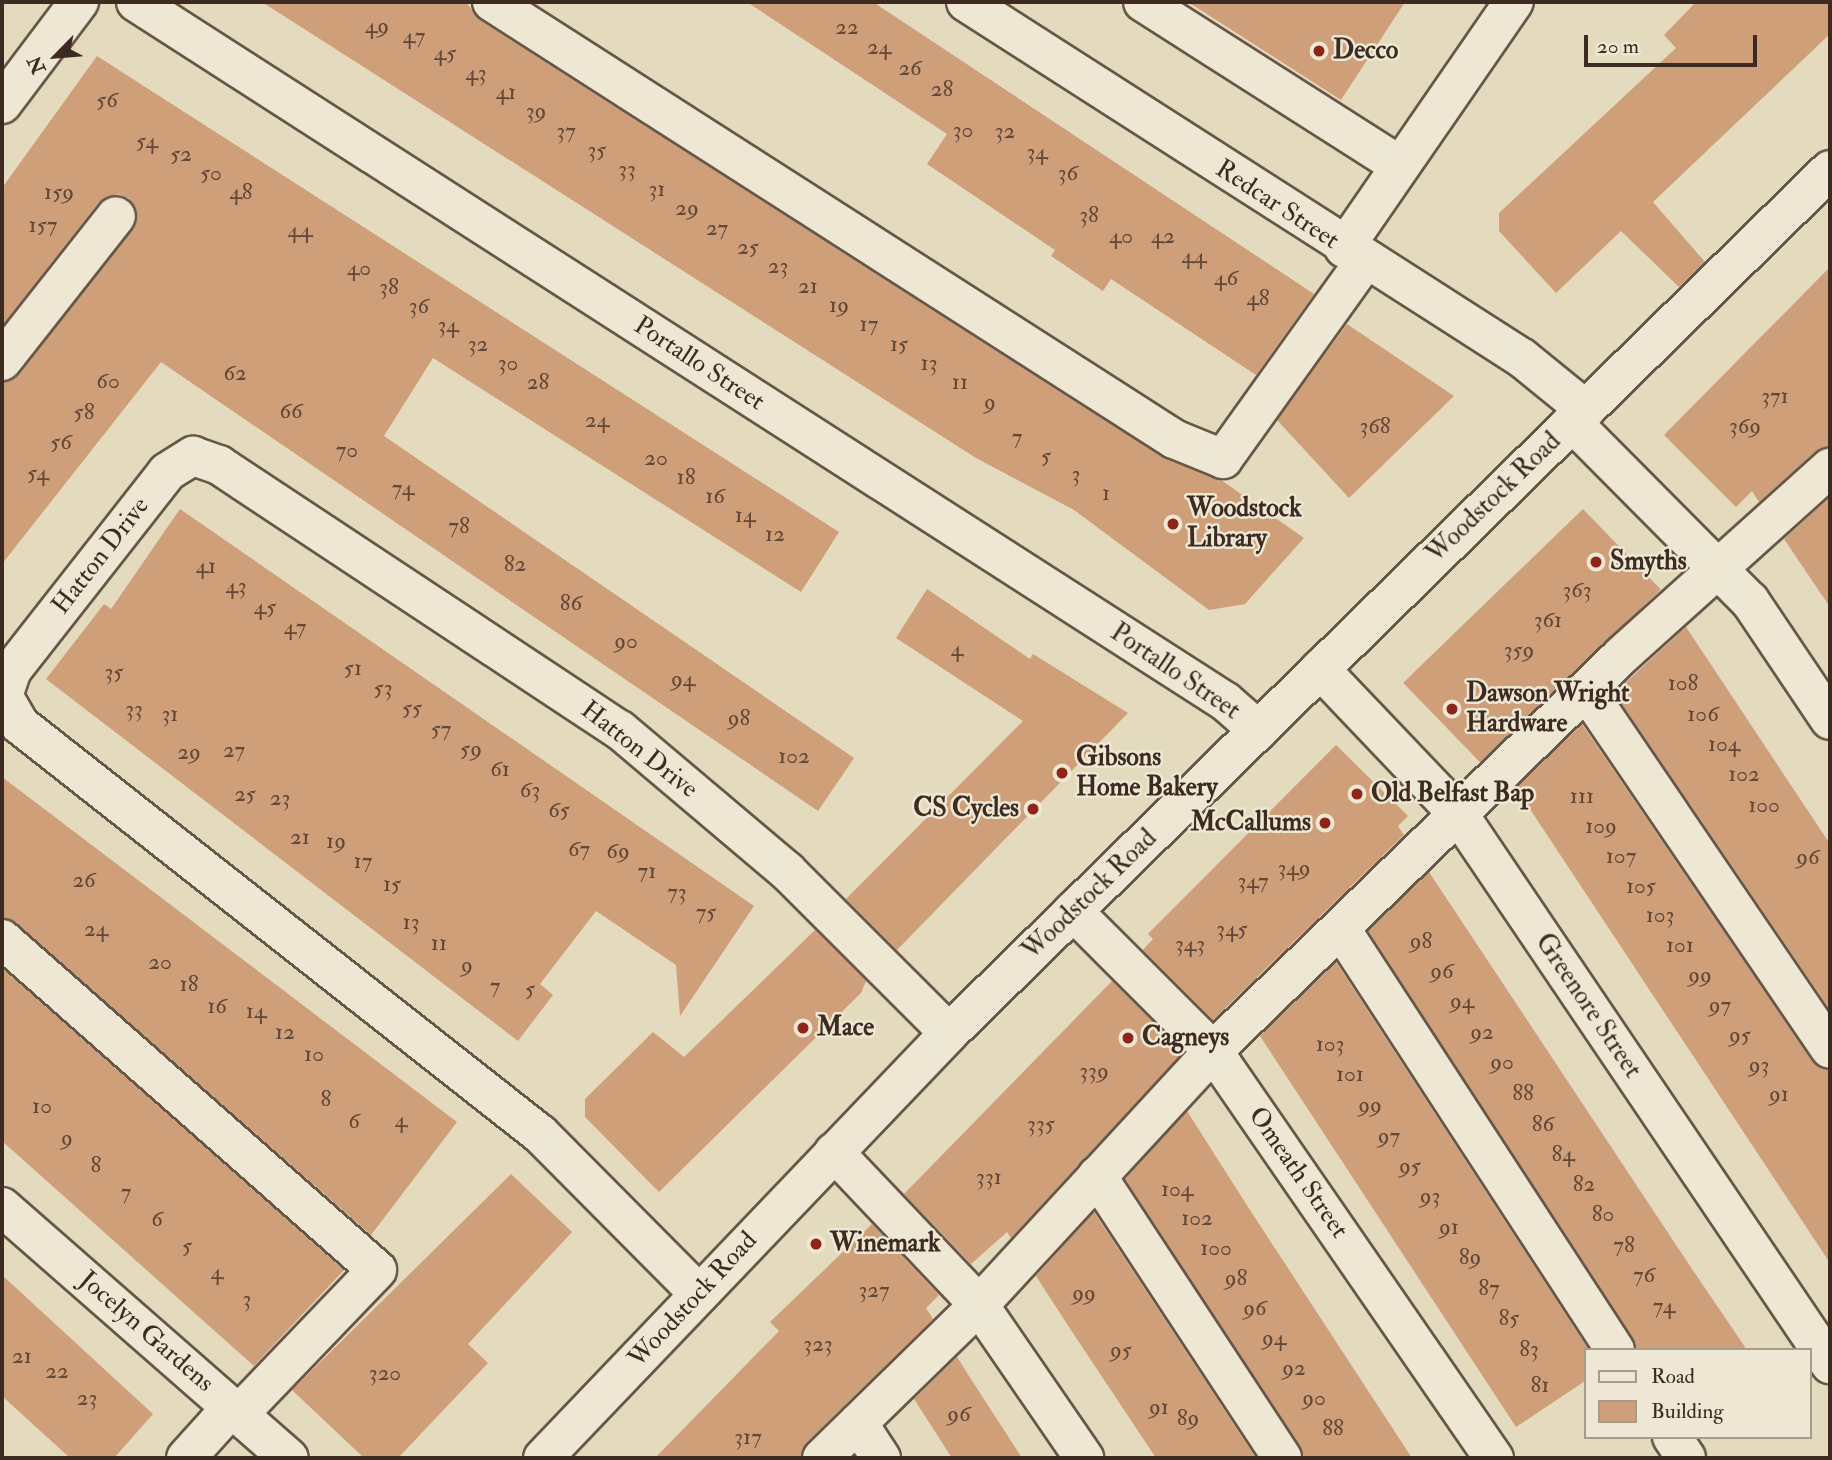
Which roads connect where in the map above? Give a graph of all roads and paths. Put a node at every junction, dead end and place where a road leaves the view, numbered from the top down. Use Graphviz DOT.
graph roads {
  1 [pos="79,2"];
  2 [pos="136,2"];
  3 [pos="492,2"];
  4 [pos="966,2"];
  5 [pos="1143,2"];
  6 [pos="1514,2"];
  7 [pos="2,104"];
  8 [pos="1400,166"];
  9 [pos="1830,170"];
  10 [pos="116,216"];
  11 [pos="1354,255"];
  12 [pos="2,361"];
  13 [pos="1579,416"];
  14 [pos="1830,468"];
  15 [pos="1718,566"];
  16 [pos="1320,669"];
  17 [pos="1588,693"];
  18 [pos="1830,720"];
  19 [pos="1258,730"];
  20 [pos="1459,816"];
  21 [pos="1073,911"];
  22 [pos="1341,929"];
  23 [pos="2,939"];
  24 [pos="949,1033"];
  25 [pos="1830,1049"];
  26 [pos="1213,1051"];
  27 [pos="834,1152"];
  28 [pos="1097,1176"];
  29 [pos="2,1208"];
  30 [pos="699,1294"];
  31 [pos="979,1305"];
  32 [pos="1614,1348"];
  33 [pos="1830,1364"];
  34 [pos="236,1410"];
  35 [pos="858,1423"];
  36 [pos="1673,1439"];
  37 [pos="186,1458"];
  38 [pos="289,1458"];
  39 [pos="543,1458"];
  40 [pos="822,1458"];
  41 [pos="881,1458"];
  42 [pos="1084,1458"];
  43 [pos="1282,1458"];
  44 [pos="1494,1458"];
  45 [pos="1686,1458"];
  1 -- 7 [label="street"];
  2 -- 19 [label="street, Portallo Street"];
  3 -- 11 [label="street"];
  4 -- 11 [label="street, Redcar Street"];
  5 -- 8 [label="street"];
  6 -- 8 [label="street"];
  8 -- 11 [label="street"];
  9 -- 13 [label="street, Woodstock Road"];
  10 -- 12 [label="street"];
  11 -- 13 [label="street, Redcar Street"];
  13 -- 15 [label="street, Redcar Street"];
  13 -- 16 [label="street, Woodstock Road"];
  14 -- 15 [label="street"];
  15 -- 17 [label="street"];
  15 -- 18 [label="street, Redcar Street"];
  16 -- 19 [label="street, Woodstock Road"];
  16 -- 20 [label="street, Greenore Street"];
  17 -- 20 [label="street"];
  17 -- 25 [label="street"];
  19 -- 21 [label="street, Woodstock Road"];
  20 -- 22 [label="street"];
  20 -- 33 [label="street, Greenore Street"];
  21 -- 24 [label="street, Woodstock Road"];
  21 -- 26 [label="street, Omeath Street"];
  22 -- 26 [label="street"];
  22 -- 32 [label="street"];
  23 -- 34 [label="street"];
  24 -- 27 [label="street, Woodstock Road"];
  24 -- 30 [label="street, Hatton Drive"];
  26 -- 28 [label="street"];
  26 -- 44 [label="street, Omeath Street"];
  27 -- 30 [label="street, Woodstock Road"];
  27 -- 31 [label="street"];
  28 -- 31 [label="street"];
  28 -- 43 [label="street"];
  29 -- 34 [label="street, Jocelyn Gardens"];
  30 -- 39 [label="street, Woodstock Road"];
  31 -- 35 [label="street"];
  31 -- 42 [label="street"];
  34 -- 37 [label="street"];
  34 -- 38 [label="street, Jocelyn Gardens"];
  35 -- 40 [label="street"];
  35 -- 41 [label="street"];
  36 -- 45 [label="street"];
}
